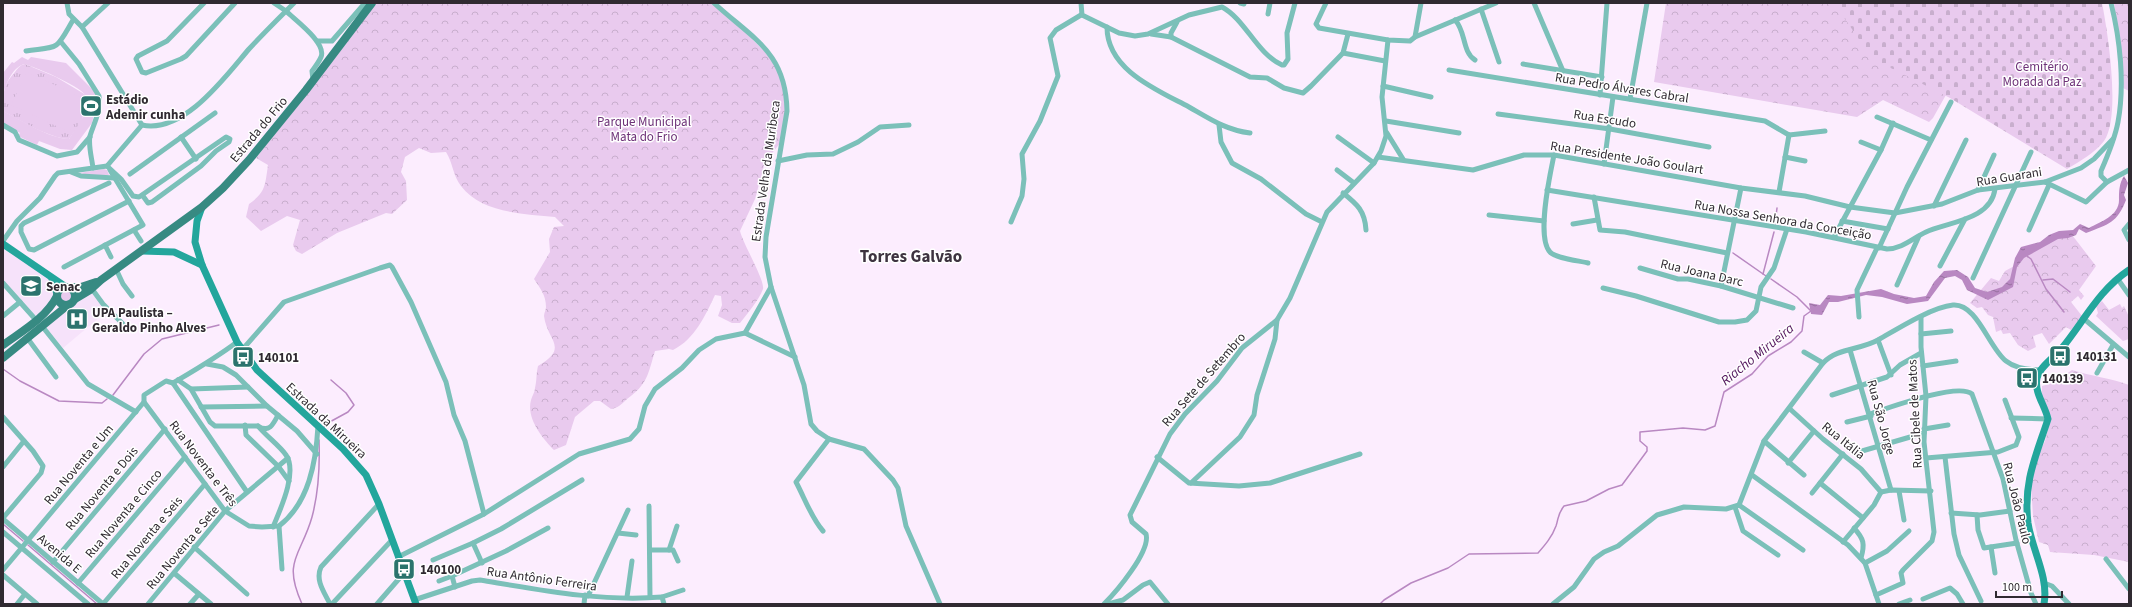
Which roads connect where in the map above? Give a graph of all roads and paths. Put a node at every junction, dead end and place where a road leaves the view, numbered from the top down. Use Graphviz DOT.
graph roads {
  1 [pos="67,3"];
  2 [pos="108,3"];
  3 [pos="204,3"];
  4 [pos="235,3"];
  5 [pos="274,3"];
  6 [pos="294,3"];
  7 [pos="365,3"];
  8 [pos="372,3"];
  9 [pos="714,3"];
  10 [pos="1081,3"];
  11 [pos="1270,3"];
  12 [pos="1295,3"];
  13 [pos="1326,3"];
  14 [pos="1421,3"];
  15 [pos="1496,3"];
  16 [pos="1534,3"];
  17 [pos="1607,3"];
  18 [pos="1648,3"];
  19 [pos="2111,3"];
  20 [pos="1222,5"];
  21 [pos="1481,9"];
  22 [pos="286,11"];
  23 [pos="1268,14"];
  24 [pos="1081,15"];
  25 [pos="74,20"];
  26 [pos="1179,20"];
  27 [pos="1456,20"];
  28 [pos="82,27"];
  29 [pos="1107,27"];
  30 [pos="1148,34"];
  31 [pos="1348,34"];
  32 [pos="1171,37"];
  33 [pos="1415,37"];
  34 [pos="317,40"];
  35 [pos="1388,40"];
  36 [pos="61,42"];
  37 [pos="26,51"];
  38 [pos="1343,53"];
  39 [pos="1475,60"];
  40 [pos="1385,61"];
  41 [pos="1499,62"];
  42 [pos="1522,64"];
  43 [pos="1449,70"];
  44 [pos="1563,71"];
  45 [pos="1602,77"];
  46 [pos="313,80"];
  47 [pos="1383,86"];
  48 [pos="1600,95"];
  49 [pos="1431,97"];
  50 [pos="1613,97"];
  51 [pos="1630,99"];
  52 [pos="1951,102"];
  53 [pos="215,113"];
  54 [pos="1498,114"];
  55 [pos="1877,117"];
  56 [pos="1386,121"];
  57 [pos="1893,122"];
  58 [pos="3,125"];
  59 [pos="142,125"];
  60 [pos="909,125"];
  61 [pos="1219,125"];
  62 [pos="1610,129"];
  63 [pos="1825,131"];
  64 [pos="1386,132"];
  65 [pos="1460,133"];
  66 [pos="1250,134"];
  67 [pos="1789,135"];
  68 [pos="90,137"];
  69 [pos="181,137"];
  70 [pos="1338,137"];
  71 [pos="2113,139"];
  72 [pos="1931,140"];
  73 [pos="1966,140"];
  74 [pos="1861,142"];
  75 [pos="1709,147"];
  76 [pos="1881,150"];
  77 [pos="2031,152"];
  78 [pos="1554,155"];
  79 [pos="1994,155"];
  80 [pos="1378,157"];
  81 [pos="1786,157"];
  82 [pos="196,159"];
  83 [pos="1404,160"];
  84 [pos="778,161"];
  85 [pos="1805,161"];
  86 [pos="1374,163"];
  87 [pos="1604,164"];
  88 [pos="107,166"];
  89 [pos="93,168"];
  90 [pos="1337,170"];
  91 [pos="2129,170"];
  92 [pos="71,172"];
  93 [pos="130,174"];
  94 [pos="114,178"];
  95 [pos="2107,182"];
  96 [pos="109,183"];
  97 [pos="1354,183"];
  98 [pos="2047,183"];
  99 [pos="2015,186"];
  100 [pos="1741,188"];
  101 [pos="1994,189"];
  102 [pos="1548,190"];
  103 [pos="1978,190"];
  104 [pos="1778,192"];
  105 [pos="1343,193"];
  106 [pos="143,196"];
  107 [pos="1594,197"];
  108 [pos="129,201"];
  109 [pos="1934,206"];
  110 [pos="202,207"];
  111 [pos="1850,207"];
  112 [pos="1894,213"];
  113 [pos="1489,215"];
  114 [pos="1734,219"];
  115 [pos="1597,220"];
  116 [pos="1965,220"];
  117 [pos="1544,221"];
  118 [pos="1842,221"];
  119 [pos="1011,222"];
  120 [pos="1322,222"];
  121 [pos="1573,224"];
  122 [pos="2129,224"];
  123 [pos="1787,229"];
  124 [pos="1888,229"];
  125 [pos="134,230"];
  126 [pos="1366,230"];
  127 [pos="2029,230"];
  128 [pos="1919,236"];
  129 [pos="1834,237"];
  130 [pos="2129,240"];
  131 [pos="141,241"];
  132 [pos="3,242"];
  133 [pos="105,245"];
  134 [pos="1878,248"];
  135 [pos="142,251"];
  136 [pos="1727,253"];
  137 [pos="111,257"];
  138 [pos="1588,263"];
  139 [pos="202,265"];
  140 [pos="1940,266"];
  141 [pos="64,267"];
  142 [pos="1640,268"];
  143 [pos="116,269"];
  144 [pos="2129,270"];
  145 [pos="52,278"];
  146 [pos="1973,278"];
  147 [pos="2117,278"];
  148 [pos="101,280"];
  149 [pos="3,283"];
  150 [pos="1898,285"];
  151 [pos="1721,286"];
  152 [pos="68,287"];
  153 [pos="771,287"];
  154 [pos="1603,288"];
  155 [pos="92,289"];
  156 [pos="57,295"];
  157 [pos="2129,295"];
  158 [pos="132,296"];
  159 [pos="1759,297"];
  160 [pos="75,299"];
  161 [pos="20,302"];
  162 [pos="68,305"];
  163 [pos="1792,308"];
  164 [pos="3,316"];
  165 [pos="1859,317"];
  166 [pos="1921,317"];
  167 [pos="2083,318"];
  168 [pos="36,320"];
  169 [pos="1277,320"];
  170 [pos="123,324"];
  171 [pos="42,326"];
  172 [pos="1951,332"];
  173 [pos="745,333"];
  174 [pos="1921,334"];
  175 [pos="28,338"];
  176 [pos="1878,340"];
  177 [pos="237,342"];
  178 [pos="3,345"];
  179 [pos="2113,345"];
  180 [pos="242,350"];
  181 [pos="1850,350"];
  182 [pos="1804,352"];
  183 [pos="1922,353"];
  184 [pos="2128,355"];
  185 [pos="795,357"];
  186 [pos="3,358"];
  187 [pos="1956,361"];
  188 [pos="1823,363"];
  189 [pos="207,364"];
  190 [pos="1923,366"];
  191 [pos="2041,370"];
  192 [pos="2097,373"];
  193 [pos="1891,374"];
  194 [pos="56,377"];
  195 [pos="175,382"];
  196 [pos="1862,385"];
  197 [pos="248,387"];
  198 [pos="191,389"];
  199 [pos="1832,396"];
  200 [pos="1926,396"];
  201 [pos="2005,400"];
  202 [pos="144,402"];
  203 [pos="267,406"];
  204 [pos="201,407"];
  205 [pos="1790,409"];
  206 [pos="136,412"];
  207 [pos="1870,415"];
  208 [pos="278,416"];
  209 [pos="3,418"];
  210 [pos="2011,418"];
  211 [pos="2048,419"];
  212 [pos="1847,422"];
  213 [pos="1948,425"];
  214 [pos="245,426"];
  215 [pos="258,426"];
  216 [pos="318,426"];
  217 [pos="165,429"];
  218 [pos="1814,431"];
  219 [pos="1924,431"];
  220 [pos="830,439"];
  221 [pos="24,441"];
  222 [pos="1764,441"];
  223 [pos="1878,445"];
  224 [pos="1862,451"];
  225 [pos="1994,453"];
  226 [pos="317,454"];
  227 [pos="1360,454"];
  228 [pos="1843,454"];
  229 [pos="185,457"];
  230 [pos="1157,457"];
  231 [pos="1946,457"];
  232 [pos="288,458"];
  233 [pos="1926,458"];
  234 [pos="1788,463"];
  235 [pos="278,466"];
  236 [pos="3,467"];
  237 [pos="1752,475"];
  238 [pos="1804,475"];
  239 [pos="582,480"];
  240 [pos="289,481"];
  241 [pos="1191,483"];
  242 [pos="1820,483"];
  243 [pos="205,484"];
  244 [pos="1891,490"];
  245 [pos="1899,491"];
  246 [pos="1931,491"];
  247 [pos="247,492"];
  248 [pos="1881,492"];
  249 [pos="1812,493"];
  250 [pos="379,504"];
  251 [pos="649,506"];
  252 [pos="1737,506"];
  253 [pos="628,510"];
  254 [pos="225,511"];
  255 [pos="2010,511"];
  256 [pos="1951,513"];
  257 [pos="484,514"];
  258 [pos="1977,515"];
  259 [pos="3,518"];
  260 [pos="1863,518"];
  261 [pos="1904,520"];
  262 [pos="279,526"];
  263 [pos="677,526"];
  264 [pos="273,527"];
  265 [pos="548,528"];
  266 [pos="1854,528"];
  267 [pos="823,531"];
  268 [pos="1909,531"];
  269 [pos="3,532"];
  270 [pos="618,532"];
  271 [pos="636,535"];
  272 [pos="28,540"];
  273 [pos="392,540"];
  274 [pos="1843,542"];
  275 [pos="473,543"];
  276 [pos="2017,543"];
  277 [pos="1991,546"];
  278 [pos="22,547"];
  279 [pos="194,547"];
  280 [pos="650,550"];
  281 [pos="669,550"];
  282 [pos="1803,550"];
  283 [pos="1778,555"];
  284 [pos="398,556"];
  285 [pos="2106,559"];
  286 [pos="433,560"];
  287 [pos="1863,560"];
  288 [pos="632,561"];
  289 [pos="678,561"];
  290 [pos="53,562"];
  291 [pos="482,562"];
  292 [pos="282,569"];
  293 [pos="3,570"];
  294 [pos="174,573"];
  295 [pos="404,573"];
  296 [pos="1995,573"];
  297 [pos="3,575"];
  298 [pos="452,576"];
  299 [pos="439,581"];
  300 [pos="2044,582"];
  301 [pos="78,583"];
  302 [pos="455,587"];
  303 [pos="2129,589"];
  304 [pos="683,590"];
  305 [pos="25,594"];
  306 [pos="199,594"];
  307 [pos="247,594"];
  308 [pos="1876,595"];
  309 [pos="586,596"];
  310 [pos="662,596"];
  311 [pos="650,597"];
  312 [pos="627,598"];
  313 [pos="1923,599"];
  314 [pos="1910,600"];
  315 [pos="1981,601"];
  316 [pos="415,602"];
  317 [pos="17,604"];
  318 [pos="37,604"];
  319 [pos="88,604"];
  320 [pos="103,604"];
  321 [pos="148,604"];
  322 [pos="190,604"];
  323 [pos="211,604"];
  324 [pos="331,604"];
  325 [pos="377,604"];
  326 [pos="584,604"];
  327 [pos="664,604"];
  328 [pos="940,604"];
  329 [pos="1104,604"];
  330 [pos="1108,604"];
  331 [pos="1168,604"];
  332 [pos="1553,604"];
  333 [pos="1879,604"];
  334 [pos="1899,604"];
  335 [pos="1963,604"];
  336 [pos="2036,604"];
  337 [pos="2044,604"];
  338 [pos="2069,604"];
  1 -- 25 [label="street"];
  2 -- 28 [label="street"];
  3 -- 4 [label="street"];
  5 -- 22 [label="street"];
  6 -- 22 [label="street"];
  7 -- 34 [label="street"];
  8 -- 46 [label="main road, Estrada do Frio"];
  9 -- 84 [label="street, Estrada Velha da Muribeca"];
  10 -- 24 [label="street"];
  11 -- 23 [label="street"];
  12 -- 20 [label="street"];
  13 -- 31 [label="street"];
  14 -- 33 [label="street"];
  15 -- 21 [label="street"];
  16 -- 44 [label="street"];
  17 -- 45 [label="street"];
  18 -- 51 [label="street"];
  19 -- 71 [label="street"];
  20 -- 26 [label="street"];
  21 -- 27 [label="street"];
  21 -- 41 [label="street"];
  22 -- 34 [label="street"];
  22 -- 59 [label="street"];
  24 -- 29 [label="street"];
  24 -- 119 [label="street"];
  25 -- 28 [label="street"];
  25 -- 36 [label="street"];
  26 -- 30 [label="street"];
  26 -- 32 [label="street"];
  27 -- 33 [label="street"];
  27 -- 39 [label="street"];
  28 -- 59 [label="street"];
  29 -- 30 [label="street"];
  29 -- 61 [label="street"];
  30 -- 32 [label="street"];
  31 -- 35 [label="street"];
  31 -- 38 [label="street"];
  32 -- 38 [label="street"];
  33 -- 35 [label="street"];
  34 -- 46 [label="street"];
  35 -- 40 [label="street, Rua Sete de Setembro"];
  36 -- 37 [label="street"];
  36 -- 68 [label="street"];
  38 -- 40 [label="street"];
  40 -- 47 [label="street, Rua Sete de Setembro"];
  42 -- 44 [label="street"];
  43 -- 48 [label="street, Rua Pedro Álvares Cabral"];
  44 -- 45 [label="street"];
  45 -- 48 [label="street"];
  46 -- 110 [label="main road, Estrada do Frio"];
  47 -- 49 [label="street"];
  47 -- 56 [label="street, Rua Sete de Setembro"];
  48 -- 50 [label="street, Rua Pedro Álvares Cabral"];
  50 -- 51 [label="street, Rua Pedro Álvares Cabral"];
  50 -- 62 [label="street"];
  51 -- 67 [label="street, Rua Pedro Álvares Cabral"];
  52 -- 72 [label="street"];
  53 -- 69 [label="street"];
  54 -- 62 [label="street, Rua Escudo"];
  55 -- 57 [label="street"];
  56 -- 64 [label="street, Rua Sete de Setembro"];
  56 -- 65 [label="street"];
  57 -- 72 [label="street"];
  57 -- 76 [label="street"];
  58 -- 68 [label="street"];
  59 -- 88 [label="street"];
  60 -- 84 [label="street"];
  61 -- 66 [label="street"];
  61 -- 120 [label="street"];
  62 -- 75 [label="street, Rua Escudo"];
  62 -- 87 [label="street"];
  63 -- 67 [label="street"];
  64 -- 80 [label="street, Rua Sete de Setembro"];
  64 -- 83 [label="street"];
  67 -- 81 [label="street"];
  68 -- 89 [label="street"];
  69 -- 82 [label="street"];
  69 -- 93 [label="street"];
  70 -- 86 [label="street"];
  71 -- 95 [label="street"];
  71 -- 98 [label="street, Rua Guarani"];
  72 -- 112 [label="street"];
  73 -- 109 [label="street"];
  74 -- 76 [label="street"];
  76 -- 111 [label="street"];
  77 -- 99 [label="street"];
  78 -- 83 [label="street, Rua Presidente João Goulart"];
  78 -- 87 [label="street, Rua Presidente João Goulart"];
  78 -- 102 [label="street"];
  79 -- 103 [label="street"];
  80 -- 83 [label="street, Rua Presidente João Goulart"];
  80 -- 86 [label="street, Rua Sete de Setembro"];
  81 -- 85 [label="street"];
  81 -- 104 [label="street"];
  82 -- 106 [label="street"];
  82 -- 106 [label="street"];
  84 -- 153 [label="street, Estrada Velha da Muribeca"];
  86 -- 97 [label="street, Rua Sete de Setembro"];
  87 -- 100 [label="street, Rua Presidente João Goulart"];
  88 -- 89 [label="street"];
  88 -- 94 [label="street"];
  88 -- 106 [label="street"];
  89 -- 92 [label="street"];
  90 -- 97 [label="street"];
  91 -- 95 [label="street"];
  92 -- 94 [label="street"];
  92 -- 132 [label="street"];
  94 -- 108 [label="street"];
  95 -- 98 [label="street"];
  96 -- 108 [label="street"];
  97 -- 105 [label="street, Rua Sete de Setembro"];
  98 -- 99 [label="street, Rua Guarani"];
  98 -- 127 [label="street"];
  99 -- 101 [label="street, Rua Guarani"];
  99 -- 146 [label="street"];
  100 -- 104 [label="street, Rua Presidente João Goulart"];
  100 -- 114 [label="street"];
  101 -- 103 [label="street, Rua Guarani"];
  101 -- 116 [label="street, Rua Nossa Senhora da Conceição"];
  102 -- 107 [label="street, Rua Nossa Senhora da Conceição"];
  102 -- 117 [label="street"];
  103 -- 109 [label="street, Rua Guarani"];
  104 -- 111 [label="street, Rua Presidente João Goulart"];
  105 -- 120 [label="street, Rua Sete de Setembro"];
  105 -- 126 [label="street"];
  107 -- 114 [label="street, Rua Nossa Senhora da Conceição"];
  107 -- 115 [label="street"];
  108 -- 125 [label="street"];
  109 -- 112 [label="street, Rua Guarani"];
  110 -- 135 [label="main road, Estrada do Frio"];
  110 -- 139 [label="main road, Estrada da Mirueira"];
  111 -- 112 [label="street, Rua Guarani"];
  111 -- 118 [label="street"];
  112 -- 124 [label="street"];
  113 -- 117 [label="street"];
  114 -- 123 [label="street, Rua Nossa Senhora da Conceição"];
  114 -- 136 [label="street"];
  115 -- 121 [label="street"];
  115 -- 136 [label="street"];
  116 -- 128 [label="street, Rua Nossa Senhora da Conceição"];
  116 -- 140 [label="street"];
  117 -- 138 [label="street"];
  118 -- 124 [label="street"];
  118 -- 129 [label="street"];
  120 -- 169 [label="street, Rua Sete de Setembro"];
  122 -- 130 [label="street"];
  123 -- 129 [label="street, Rua Nossa Senhora da Conceição"];
  123 -- 159 [label="street"];
  124 -- 134 [label="street"];
  125 -- 131 [label="street"];
  125 -- 133 [label="street"];
  128 -- 134 [label="street, Rua Nossa Senhora da Conceição"];
  128 -- 150 [label="street"];
  129 -- 134 [label="street, Rua Nossa Senhora da Conceição"];
  132 -- 145 [label="main road"];
  133 -- 137 [label="street"];
  133 -- 141 [label="street"];
  134 -- 165 [label="street"];
  135 -- 139 [label="main road"];
  135 -- 143 [label="main road"];
  136 -- 151 [label="street"];
  139 -- 177 [label="main road, Estrada da Mirueira"];
  142 -- 151 [label="street, Rua Joana Darc"];
  143 -- 148 [label="main road"];
  143 -- 158 [label="street"];
  144 -- 147 [label="main road"];
  145 -- 152 [label="main road"];
  145 -- 156 [label="main road"];
  147 -- 157 [label="street"];
  147 -- 167 [label="main road"];
  148 -- 152 [label="main road"];
  148 -- 155 [label="main road"];
  149 -- 161 [label="street"];
  151 -- 159 [label="street, Rua Joana Darc"];
  152 -- 156 [label="main road"];
  152 -- 160 [label="main road"];
  153 -- 173 [label="street"];
  153 -- 185 [label="street, Estrada Velha da Muribeca"];
  154 -- 159 [label="street"];
  155 -- 160 [label="main road"];
  155 -- 170 [label="street"];
  156 -- 162 [label="main road"];
  156 -- 168 [label="main road"];
  159 -- 163 [label="street, Rua Joana Darc"];
  160 -- 162 [label="main road"];
  161 -- 164 [label="street"];
  161 -- 168 [label="street"];
  162 -- 171 [label="main road"];
  166 -- 174 [label="street, Rua Cibele de Matos"];
  166 -- 176 [label="street"];
  166 -- 191 [label="street"];
  167 -- 179 [label="street"];
  167 -- 191 [label="main road"];
  168 -- 178 [label="main road"];
  169 -- 230 [label="street, Rua Sete de Setembro"];
  169 -- 241 [label="street"];
  171 -- 175 [label="main road"];
  171 -- 206 [label="street"];
  172 -- 174 [label="street"];
  173 -- 185 [label="street"];
  173 -- 257 [label="street"];
  174 -- 183 [label="street, Rua Cibele de Matos"];
  175 -- 186 [label="main road"];
  175 -- 194 [label="street"];
  176 -- 181 [label="street"];
  176 -- 193 [label="street"];
  177 -- 180 [label="main road, Estrada da Mirueira"];
  177 -- 189 [label="street"];
  179 -- 184 [label="street"];
  179 -- 192 [label="street"];
  180 -- 216 [label="main road, Estrada da Mirueira"];
  180 -- 257 [label="street"];
  181 -- 188 [label="street"];
  181 -- 196 [label="street, Rua São Jorge"];
  182 -- 188 [label="street"];
  183 -- 190 [label="street, Rua Cibele de Matos"];
  183 -- 193 [label="street"];
  185 -- 220 [label="street, Estrada Velha da Muribeca"];
  187 -- 190 [label="street"];
  188 -- 205 [label="street"];
  189 -- 195 [label="street"];
  189 -- 197 [label="street"];
  190 -- 200 [label="street, Rua Cibele de Matos"];
  191 -- 211 [label="main road"];
  193 -- 196 [label="street"];
  195 -- 198 [label="street"];
  195 -- 202 [label="street"];
  195 -- 247 [label="street"];
  196 -- 199 [label="street"];
  196 -- 207 [label="street, Rua São Jorge"];
  197 -- 198 [label="street"];
  197 -- 203 [label="street"];
  198 -- 204 [label="street"];
  200 -- 207 [label="street"];
  200 -- 219 [label="street, Rua Cibele de Matos"];
  200 -- 225 [label="street, Rua João Paulo"];
  201 -- 210 [label="street"];
  202 -- 206 [label="street, Rua Noventa e Um"];
  202 -- 217 [label="street, Rua Noventa e Três"];
  203 -- 204 [label="street"];
  203 -- 208 [label="street"];
  204 -- 214 [label="street"];
  205 -- 218 [label="street, Rua Itália"];
  205 -- 222 [label="street"];
  206 -- 272 [label="street, Rua Noventa e Um"];
  207 -- 212 [label="street"];
  207 -- 223 [label="street, Rua São Jorge"];
  208 -- 215 [label="street"];
  208 -- 226 [label="street"];
  209 -- 221 [label="street"];
  210 -- 211 [label="street"];
  210 -- 225 [label="street"];
  211 -- 300 [label="main road"];
  213 -- 219 [label="street"];
  214 -- 215 [label="street"];
  214 -- 235 [label="street"];
  215 -- 232 [label="street"];
  216 -- 226 [label="street"];
  216 -- 250 [label="main road, Estrada da Mirueira"];
  217 -- 229 [label="street, Rua Noventa e Três"];
  217 -- 290 [label="street, Rua Noventa e Dois"];
  218 -- 228 [label="street, Rua Itália"];
  218 -- 234 [label="street"];
  219 -- 223 [label="street"];
  219 -- 233 [label="street, Rua Cibele de Matos"];
  220 -- 267 [label="street"];
  220 -- 328 [label="street, Estrada Velha da Muribeca"];
  221 -- 236 [label="street"];
  221 -- 259 [label="street"];
  222 -- 234 [label="street"];
  222 -- 237 [label="street"];
  223 -- 224 [label="street"];
  223 -- 244 [label="street, Rua São Jorge"];
  225 -- 231 [label="street"];
  225 -- 255 [label="street, Rua João Paulo"];
  226 -- 262 [label="street"];
  227 -- 241 [label="street"];
  228 -- 242 [label="street"];
  228 -- 248 [label="street, Rua Itália"];
  229 -- 243 [label="street, Rua Noventa e Três"];
  229 -- 301 [label="street, Rua Noventa e Cinco"];
  230 -- 241 [label="street"];
  230 -- 329 [label="street, Rua Sete de Setembro"];
  231 -- 233 [label="street"];
  231 -- 256 [label="street"];
  232 -- 235 [label="street, Rua Noventa e Sete"];
  232 -- 240 [label="street"];
  233 -- 246 [label="street, Rua Cibele de Matos"];
  234 -- 238 [label="street"];
  235 -- 240 [label="street"];
  235 -- 247 [label="street, Rua Noventa e Sete"];
  237 -- 252 [label="street"];
  237 -- 274 [label="street"];
  239 -- 275 [label="street"];
  240 -- 264 [label="street"];
  242 -- 249 [label="street"];
  242 -- 260 [label="street"];
  243 -- 254 [label="street, Rua Noventa e Três"];
  243 -- 320 [label="street, Rua Noventa e Seis"];
  244 -- 245 [label="street"];
  244 -- 248 [label="street"];
  245 -- 246 [label="street"];
  245 -- 261 [label="street"];
  246 -- 308 [label="street, Rua Cibele de Matos"];
  247 -- 254 [label="street, Rua Noventa e Sete"];
  248 -- 260 [label="street"];
  250 -- 273 [label="main road, Estrada da Mirueira"];
  250 -- 324 [label="street"];
  251 -- 280 [label="street"];
  252 -- 282 [label="street"];
  252 -- 283 [label="street"];
  252 -- 332 [label="street"];
  253 -- 270 [label="street"];
  254 -- 264 [label="street, Rua Noventa e Três"];
  254 -- 279 [label="street, Rua Noventa e Sete"];
  255 -- 258 [label="street"];
  255 -- 276 [label="street, Rua João Paulo"];
  256 -- 258 [label="street"];
  256 -- 315 [label="street"];
  257 -- 284 [label="street"];
  258 -- 277 [label="street"];
  259 -- 272 [label="street, Avenida E"];
  260 -- 266 [label="street"];
  262 -- 264 [label="street, Rua Noventa e Três"];
  262 -- 292 [label="street"];
  263 -- 281 [label="street"];
  265 -- 291 [label="street"];
  266 -- 274 [label="street"];
  266 -- 287 [label="street"];
  268 -- 287 [label="street"];
  269 -- 278 [label="street, Avenida E"];
  270 -- 271 [label="street"];
  270 -- 309 [label="street"];
  272 -- 278 [label="street, Rua Noventa e Um"];
  272 -- 290 [label="street, Avenida E"];
  273 -- 284 [label="main road, Estrada da Mirueira"];
  273 -- 324 [label="street"];
  274 -- 287 [label="street"];
  275 -- 286 [label="street"];
  275 -- 291 [label="street"];
  276 -- 277 [label="street"];
  276 -- 336 [label="street, Rua João Paulo"];
  277 -- 296 [label="street"];
  278 -- 293 [label="street, Rua Noventa e Um"];
  278 -- 319 [label="street, Avenida E"];
  279 -- 294 [label="street, Rua Noventa e Sete"];
  279 -- 307 [label="street"];
  280 -- 281 [label="street"];
  280 -- 311 [label="street"];
  281 -- 289 [label="street"];
  284 -- 295 [label="main road, Estrada da Mirueira"];
  285 -- 303 [label="street"];
  287 -- 308 [label="street"];
  288 -- 312 [label="street"];
  290 -- 301 [label="street, Avenida E"];
  291 -- 298 [label="street"];
  294 -- 306 [label="street"];
  294 -- 321 [label="street, Rua Noventa e Sete"];
  295 -- 316 [label="main road, Estrada da Mirueira"];
  295 -- 325 [label="street"];
  297 -- 305 [label="street"];
  298 -- 299 [label="street"];
  298 -- 302 [label="street"];
  300 -- 337 [label="main road"];
  300 -- 338 [label="street"];
  301 -- 320 [label="street, Avenida E"];
  302 -- 309 [label="street, Rua Antônio Ferreira"];
  302 -- 316 [label="street, Rua Antônio Ferreira"];
  304 -- 310 [label="street, Rua Antônio Ferreira"];
  305 -- 317 [label="street"];
  305 -- 318 [label="street"];
  306 -- 322 [label="street"];
  306 -- 323 [label="street"];
  308 -- 333 [label="street"];
  309 -- 312 [label="street, Rua Antônio Ferreira"];
  309 -- 326 [label="street"];
  310 -- 311 [label="street, Rua Antônio Ferreira"];
  310 -- 327 [label="street"];
  311 -- 312 [label="street, Rua Antônio Ferreira"];
  313 -- 335 [label="street"];
  314 -- 334 [label="street"];
  330 -- 331 [label="street"];
}
